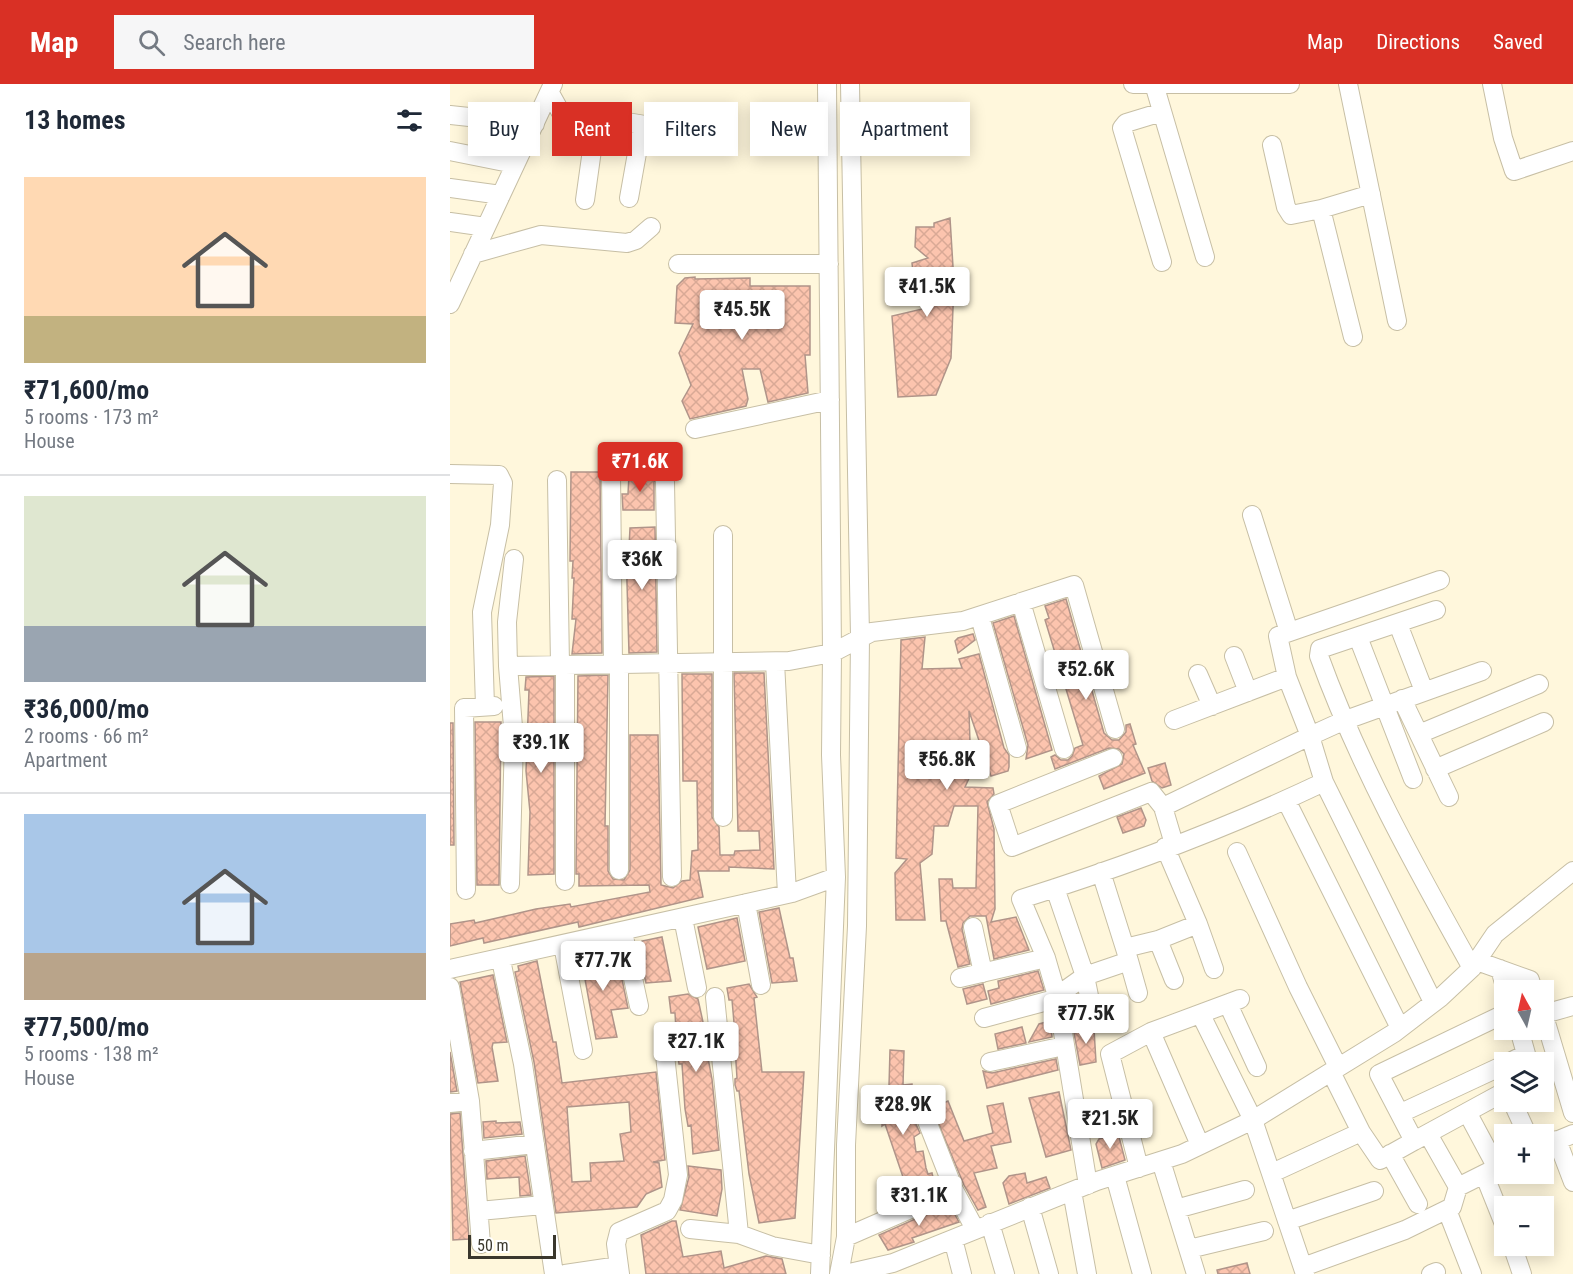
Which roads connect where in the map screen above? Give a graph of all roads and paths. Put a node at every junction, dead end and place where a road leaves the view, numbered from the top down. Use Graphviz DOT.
graph roads {
  1 [pos="826,84"];
  2 [pos="850,84"];
  3 [pos="1133,84"];
  4 [pos="1154,84"];
  5 [pos="1290,84"];
  6 [pos="1348,84"];
  7 [pos="1492,84"];
  8 [pos="552,89"];
  9 [pos="1162,112"];
  10 [pos="540,114"];
  11 [pos="450,115"];
  12 [pos="468,117"];
  13 [pos="632,123"];
  14 [pos="1272,145"];
  15 [pos="450,151"];
  16 [pos="1573,151"];
  17 [pos="519,156"];
  18 [pos="591,156"];
  19 [pos="515,164"];
  20 [pos="450,188"];
  21 [pos="1371,194"];
  22 [pos="501,195"];
  23 [pos="629,198"];
  24 [pos="585,200"];
  25 [pos="1321,209"];
  26 [pos="450,222"];
  27 [pos="486,227"];
  28 [pos="651,227"];
  29 [pos="1205,257"];
  30 [pos="464,260"];
  31 [pos="1162,262"];
  32 [pos="678,264"];
  33 [pos="829,264"];
  34 [pos="451,301"];
  35 [pos="1397,321"];
  36 [pos="1353,337"];
  37 [pos="830,400"];
  38 [pos="695,429"];
  39 [pos="611,472"];
  40 [pos="450,474"];
  41 [pos="557,480"];
  42 [pos="665,482"];
  43 [pos="1252,515"];
  44 [pos="723,535"];
  45 [pos="514,559"];
  46 [pos="1440,580"];
  47 [pos="1022,602"];
  48 [pos="1436,610"];
  49 [pos="980,617"];
  50 [pos="1398,624"];
  51 [pos="1289,632"];
  52 [pos="860,637"];
  53 [pos="1358,637"];
  54 [pos="832,653"];
  55 [pos="1234,657"];
  56 [pos="775,662"];
  57 [pos="669,663"];
  58 [pos="722,663"];
  59 [pos="616,664"];
  60 [pos="562,665"];
  61 [pos="508,666"];
  62 [pos="1482,671"];
  63 [pos="1198,674"];
  64 [pos="1287,677"];
  65 [pos="1539,684"];
  66 [pos="1248,692"];
  67 [pos="1424,692"];
  68 [pos="1402,699"];
  69 [pos="511,704"];
  70 [pos="484,706"];
  71 [pos="1212,706"];
  72 [pos="1383,706"];
  73 [pos="1174,720"];
  74 [pos="1343,721"];
  75 [pos="1544,722"];
  76 [pos="1115,729"];
  77 [pos="1419,734"];
  78 [pos="1310,736"];
  79 [pos="1017,748"];
  80 [pos="1064,749"];
  81 [pos="1113,758"];
  82 [pos="1436,769"];
  83 [pos="1413,779"];
  84 [pos="1324,782"];
  85 [pos="1449,797"];
  86 [pos="1286,800"];
  87 [pos="1163,807"];
  88 [pos="723,817"];
  89 [pos="1170,845"];
  90 [pos="1237,852"];
  91 [pos="619,870"];
  92 [pos="1573,871"];
  93 [pos="1101,872"];
  94 [pos="672,877"];
  95 [pos="836,877"];
  96 [pos="565,880"];
  97 [pos="510,884"];
  98 [pos="1055,888"];
  99 [pos="466,890"];
  100 [pos="787,894"];
  101 [pos="746,903"];
  102 [pos="683,918"];
  103 [pos="1198,924"];
  104 [pos="973,927"];
  105 [pos="623,932"];
  106 [pos="1158,940"];
  107 [pos="563,945"];
  108 [pos="1127,954"];
  109 [pos="1046,958"];
  110 [pos="501,960"];
  111 [pos="1474,964"];
  112 [pos="450,969"];
  113 [pos="1214,969"];
  114 [pos="1500,969"];
  115 [pos="983,973"];
  116 [pos="1085,975"];
  117 [pos="960,978"];
  118 [pos="1174,980"];
  119 [pos="1503,980"];
  120 [pos="1530,980"];
  121 [pos="761,985"];
  122 [pos="697,988"];
  123 [pos="450,989"];
  124 [pos="1138,993"];
  125 [pos="715,997"];
  126 [pos="1056,998"];
  127 [pos="1433,1002"];
  128 [pos="639,1006"];
  129 [pos="1091,1006"];
  130 [pos="1573,1006"];
  131 [pos="1554,1012"];
  132 [pos="1201,1015"];
  133 [pos="984,1018"];
  134 [pos="1494,1019"];
  135 [pos="1400,1028"];
  136 [pos="1150,1032"];
  137 [pos="1554,1035"];
  138 [pos="456,1046"];
  139 [pos="1064,1046"];
  140 [pos="583,1050"];
  141 [pos="1365,1050"];
  142 [pos="665,1055"];
  143 [pos="1565,1058"];
  144 [pos="990,1062"];
  145 [pos="1257,1067"];
  146 [pos="1335,1069"];
  147 [pos="1494,1070"];
  148 [pos="1379,1074"];
  149 [pos="1494,1097"];
  150 [pos="470,1101"];
  151 [pos="450,1103"];
  152 [pos="1467,1112"];
  153 [pos="1401,1113"];
  154 [pos="1573,1113"];
  155 [pos="925,1116"];
  156 [pos="1253,1120"];
  157 [pos="1361,1132"];
  158 [pos="1421,1137"];
  159 [pos="1558,1140"];
  160 [pos="535,1144"];
  161 [pos="1200,1145"];
  162 [pos="473,1151"];
  163 [pos="1390,1154"];
  164 [pos="1161,1161"];
  165 [pos="1494,1166"];
  166 [pos="1139,1168"];
  167 [pos="1494,1169"];
  168 [pos="1272,1173"];
  169 [pos="1115,1176"];
  170 [pos="1573,1182"];
  171 [pos="1458,1187"];
  172 [pos="1080,1188"];
  173 [pos="954,1190"];
  174 [pos="1245,1190"];
  175 [pos="1374,1191"];
  176 [pos="1418,1204"];
  177 [pos="543,1205"];
  178 [pos="1030,1207"];
  179 [pos="1176,1209"];
  180 [pos="1447,1210"];
  181 [pos="479,1212"];
  182 [pos="1287,1221"];
  183 [pos="983,1226"];
  184 [pos="690,1229"];
  185 [pos="1263,1231"];
  186 [pos="739,1234"];
  187 [pos="846,1236"];
  188 [pos="953,1239"];
  189 [pos="481,1244"];
  190 [pos="1189,1249"];
  191 [pos="821,1254"];
  192 [pos="1515,1256"];
  193 [pos="620,1270"];
  194 [pos="1304,1271"];
  195 [pos="1520,1273"];
  196 [pos="554,1274"];
  197 [pos="565,1274"];
  198 [pos="820,1274"];
  199 [pos="839,1274"];
  200 [pos="845,1274"];
  201 [pos="962,1274"];
  202 [pos="1005,1274"];
  203 [pos="1049,1274"];
  204 [pos="1087,1274"];
  205 [pos="1142,1274"];
  206 [pos="1196,1274"];
  207 [pos="1472,1274"];
  1 -- 33 [label="street"];
  2 -- 52 [label="street"];
  3 -- 4 [label="street"];
  4 -- 5 [label="street"];
  4 -- 9 [label="street"];
  6 -- 21 [label="street"];
  7 -- 16 [label="street"];
  8 -- 10 [label="street"];
  9 -- 29 [label="street"];
  9 -- 31 [label="street"];
  11 -- 12 [label="street"];
  13 -- 23 [label="street"];
  14 -- 25 [label="street"];
  15 -- 19 [label="street"];
  17 -- 19 [label="street"];
  18 -- 24 [label="street"];
  19 -- 22 [label="street"];
  20 -- 22 [label="street"];
  21 -- 25 [label="street"];
  21 -- 35 [label="street"];
  22 -- 27 [label="street"];
  25 -- 36 [label="street"];
  26 -- 27 [label="street"];
  27 -- 30 [label="street"];
  28 -- 30 [label="street"];
  30 -- 34 [label="street"];
  32 -- 33 [label="street"];
  33 -- 37 [label="street"];
  37 -- 38 [label="street"];
  37 -- 54 [label="street"];
  39 -- 59 [label="street"];
  40 -- 70 [label="street"];
  41 -- 60 [label="street"];
  42 -- 57 [label="street"];
  43 -- 51 [label="street"];
  44 -- 58 [label="street"];
  45 -- 61 [label="street"];
  46 -- 51 [label="street"];
  47 -- 49 [label="street"];
  47 -- 76 [label="street"];
  47 -- 80 [label="street"];
  48 -- 50 [label="street"];
  49 -- 52 [label="street"];
  49 -- 79 [label="street"];
  50 -- 53 [label="street"];
  50 -- 67 [label="street"];
  51 -- 64 [label="street"];
  52 -- 54 [label="street"];
  52 -- 187 [label="street"];
  53 -- 72 [label="street"];
  53 -- 74 [label="street"];
  54 -- 56 [label="street"];
  54 -- 95 [label="street"];
  55 -- 66 [label="street"];
  56 -- 58 [label="street"];
  56 -- 100 [label="street"];
  57 -- 58 [label="street"];
  57 -- 59 [label="street"];
  57 -- 94 [label="street"];
  58 -- 88 [label="street"];
  59 -- 60 [label="street"];
  59 -- 91 [label="street"];
  60 -- 61 [label="street"];
  60 -- 96 [label="street"];
  61 -- 69 [label="street"];
  62 -- 67 [label="street"];
  63 -- 71 [label="street"];
  64 -- 66 [label="street"];
  64 -- 78 [label="street"];
  65 -- 77 [label="street"];
  66 -- 71 [label="street"];
  67 -- 68 [label="street"];
  68 -- 72 [label="street"];
  68 -- 77 [label="street"];
  69 -- 70 [label="street"];
  69 -- 97 [label="street"];
  70 -- 99 [label="street"];
  71 -- 73 [label="street"];
  72 -- 74 [label="street"];
  72 -- 83 [label="street"];
  74 -- 78 [label="street"];
  74 -- 111 [label="street"];
  75 -- 82 [label="street"];
  77 -- 82 [label="street"];
  78 -- 84 [label="street"];
  78 -- 87 [label="street"];
  81 -- 87 [label="street"];
  82 -- 85 [label="street"];
  84 -- 86 [label="street"];
  84 -- 127 [label="street"];
  86 -- 89 [label="street"];
  86 -- 135 [label="street"];
  87 -- 89 [label="street"];
  89 -- 93 [label="street"];
  89 -- 103 [label="street"];
  90 -- 146 [label="street"];
  92 -- 111 [label="street"];
  93 -- 98 [label="street"];
  93 -- 108 [label="street"];
  95 -- 100 [label="street"];
  95 -- 191 [label="street"];
  98 -- 109 [label="street"];
  98 -- 116 [label="street"];
  100 -- 101 [label="street"];
  101 -- 102 [label="street"];
  101 -- 121 [label="street"];
  102 -- 105 [label="street"];
  102 -- 122 [label="street"];
  103 -- 106 [label="street"];
  103 -- 113 [label="street"];
  104 -- 115 [label="street"];
  105 -- 107 [label="street"];
  105 -- 128 [label="street"];
  106 -- 108 [label="street"];
  106 -- 118 [label="street"];
  107 -- 110 [label="street"];
  107 -- 140 [label="street"];
  108 -- 116 [label="street"];
  108 -- 124 [label="street"];
  109 -- 115 [label="street"];
  109 -- 126 [label="street"];
  110 -- 112 [label="street"];
  110 -- 160 [label="street"];
  111 -- 114 [label="street"];
  111 -- 127 [label="street"];
  114 -- 119 [label="street"];
  114 -- 120 [label="street"];
  115 -- 117 [label="street"];
  116 -- 126 [label="street"];
  116 -- 129 [label="street"];
  123 -- 138 [label="street"];
  125 -- 186 [label="street"];
  126 -- 133 [label="street"];
  126 -- 139 [label="street"];
  127 -- 135 [label="street"];
  130 -- 131 [label="street"];
  132 -- 136 [label="street"];
  132 -- 145 [label="street"];
  132 -- 156 [label="street"];
  134 -- 148 [label="street"];
  135 -- 141 [label="street"];
  136 -- 161 [label="street"];
  136 -- 166 [label="street"];
  137 -- 143 [label="street"];
  138 -- 150 [label="street"];
  139 -- 144 [label="street"];
  139 -- 172 [label="street"];
  141 -- 146 [label="street"];
  141 -- 148 [label="street"];
  142 -- 193 [label="street"];
  143 -- 154 [label="street"];
  146 -- 156 [label="street"];
  146 -- 157 [label="street"];
  147 -- 153 [label="street"];
  148 -- 153 [label="street"];
  149 -- 152 [label="street"];
  150 -- 151 [label="street"];
  150 -- 162 [label="street"];
  152 -- 158 [label="street"];
  152 -- 165 [label="street"];
  153 -- 158 [label="street"];
  155 -- 173 [label="street"];
  156 -- 161 [label="street"];
  156 -- 168 [label="street"];
  157 -- 163 [label="street"];
  157 -- 168 [label="street"];
  158 -- 163 [label="street"];
  158 -- 171 [label="street"];
  159 -- 170 [label="street"];
  160 -- 162 [label="street"];
  160 -- 177 [label="street"];
  161 -- 164 [label="street"];
  162 -- 181 [label="street"];
  163 -- 176 [label="street"];
  164 -- 166 [label="street"];
  164 -- 179 [label="street"];
  166 -- 169 [label="street"];
  167 -- 171 [label="street"];
  168 -- 182 [label="street"];
  169 -- 172 [label="street"];
  169 -- 205 [label="street"];
  171 -- 180 [label="street"];
  172 -- 178 [label="street"];
  172 -- 204 [label="street"];
  173 -- 183 [label="street"];
  173 -- 187 [label="street"];
  174 -- 179 [label="street"];
  175 -- 182 [label="street"];
  177 -- 181 [label="street"];
  177 -- 196 [label="street"];
  178 -- 183 [label="street"];
  178 -- 203 [label="street"];
  179 -- 190 [label="street"];
  180 -- 194 [label="street"];
  180 -- 207 [label="street"];
  181 -- 189 [label="street"];
  182 -- 194 [label="street"];
  183 -- 188 [label="street"];
  183 -- 202 [label="street"];
  184 -- 186 [label="street"];
  185 -- 190 [label="street"];
  186 -- 191 [label="street"];
  187 -- 199 [label="street"];
  188 -- 200 [label="street"];
  188 -- 201 [label="street"];
  190 -- 206 [label="street"];
  191 -- 198 [label="street"];
  192 -- 195 [label="street"];
  193 -- 197 [label="street"];
}
